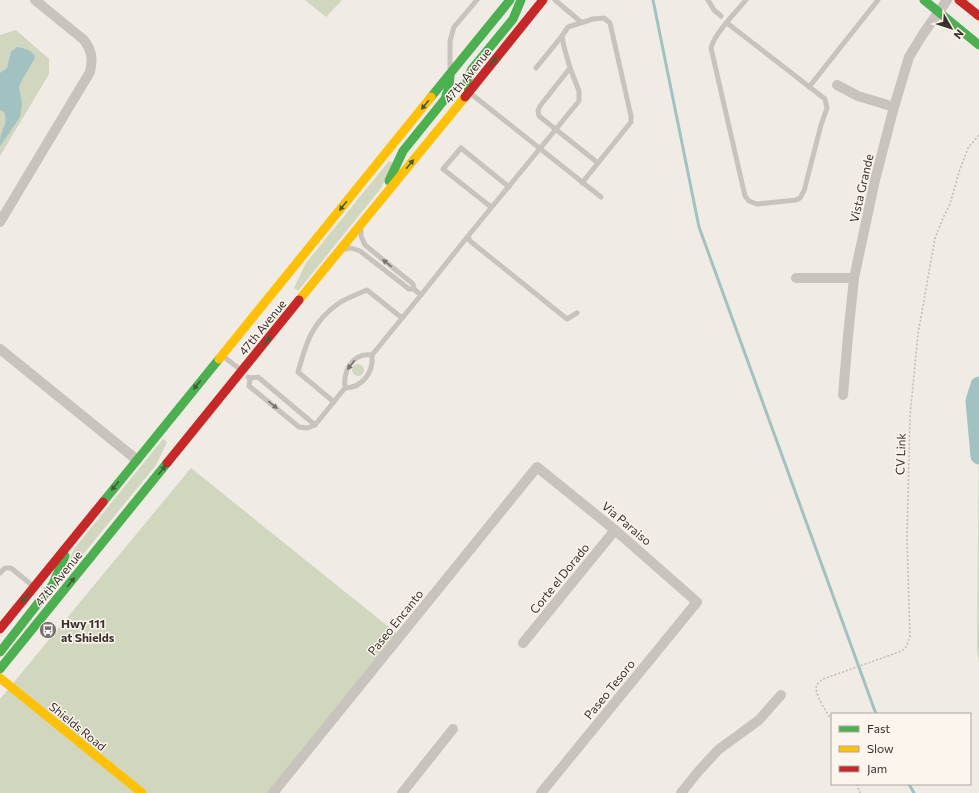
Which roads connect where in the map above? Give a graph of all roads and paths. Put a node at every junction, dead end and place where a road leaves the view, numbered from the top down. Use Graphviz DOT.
graph roads {
  1 [pos="35,0"];
  2 [pos="477,0"];
  3 [pos="510,0"];
  4 [pos="521,0"];
  5 [pos="543,0"];
  6 [pos="555,0"];
  7 [pos="708,0"];
  8 [pos="746,0"];
  9 [pos="878,0"];
  10 [pos="924,0"];
  11 [pos="947,0"];
  12 [pos="959,0"];
  13 [pos="939,12"];
  14 [pos="721,16"];
  15 [pos="979,16"];
  16 [pos="581,22"];
  17 [pos="727,23"];
  18 [pos="562,36"];
  19 [pos="979,45"];
  20 [pos="536,68"];
  21 [pos="570,68"];
  22 [pos="452,77"];
  23 [pos="837,85"];
  24 [pos="809,87"];
  25 [pos="466,90"];
  26 [pos="894,107"];
  27 [pos="2,128"];
  28 [pos="556,129"];
  29 [pos="11,134"];
  30 [pos="979,135"];
  31 [pos="540,149"];
  32 [pos="598,163"];
  33 [pos="582,183"];
  34 [pos="508,186"];
  35 [pos="601,198"];
  36 [pos="381,200"];
  37 [pos="491,207"];
  38 [pos="0,222"];
  39 [pos="361,225"];
  40 [pos="468,236"];
  41 [pos="340,250"];
  42 [pos="796,278"];
  43 [pos="854,278"];
  44 [pos="414,289"];
  45 [pos="421,295"];
  46 [pos="577,313"];
  47 [pos="402,318"];
  48 [pos="0,349"];
  49 [pos="222,355"];
  50 [pos="372,355"];
  51 [pos="242,371"];
  52 [pos="250,378"];
  53 [pos="345,388"];
  54 [pos="843,395"];
  55 [pos="334,402"];
  56 [pos="316,425"];
  57 [pos="137,460"];
  58 [pos="537,467"];
  59 [pos="615,530"];
  60 [pos="72,540"];
  61 [pos="0,573"];
  62 [pos="34,586"];
  63 [pos="697,602"];
  64 [pos="0,628"];
  65 [pos="523,643"];
  66 [pos="0,652"];
  67 [pos="0,669"];
  68 [pos="0,678"];
  69 [pos="781,695"];
  70 [pos="831,718"];
  71 [pos="453,729"];
  72 [pos="142,793"];
  73 [pos="273,793"];
  74 [pos="402,793"];
  75 [pos="541,793"];
  76 [pos="681,793"];
  1 -- 38 [label="street"];
  2 -- 22 [label="lane"];
  3 -- 22 [label="main road, 47th Avenue"];
  4 -- 25 [label="main road"];
  25 -- 5 [label="main road, 47th Avenue, one-way"];
  6 -- 16 [label="lane"];
  7 -- 14 [label="lane"];
  8 -- 17 [label="lane"];
  9 -- 24 [label="lane"];
  10 -- 13 [label="main road"];
  11 -- 13 [label="street, Vista Grande"];
  12 -- 15 [label="main road"];
  13 -- 19 [label="main road"];
  13 -- 26 [label="street, Vista Grande"];
  16 -- 18 [label="lane"];
  16 -- 32 [label="lane"];
  17 -- 24 [label="lane"];
  17 -- 24 [label="lane"];
  18 -- 20 [label="lane"];
  18 -- 21 [label="lane"];
  21 -- 28 [label="lane"];
  21 -- 28 [label="lane"];
  22 -- 36 [label="main road"];
  22 -- 49 [label="main road, 47th Avenue, one-way"];
  23 -- 26 [label="street"];
  25 -- 31 [label="lane"];
  36 -- 25 [label="main road, 47th Avenue, one-way"];
  26 -- 43 [label="street, Vista Grande"];
  27 -- 29 [label="path"];
  28 -- 31 [label="lane"];
  28 -- 32 [label="lane"];
  30 -- 70 [label="path, CV Link"];
  31 -- 33 [label="lane"];
  31 -- 34 [label="lane"];
  32 -- 33 [label="lane"];
  33 -- 35 [label="lane"];
  34 -- 37 [label="lane"];
  34 -- 37 [label="lane"];
  36 -- 39 [label="main road, 47th Avenue"];
  37 -- 40 [label="lane"];
  39 -- 41 [label="main road, 47th Avenue"];
  44 -- 39 [label="lane, one-way"];
  40 -- 45 [label="lane"];
  40 -- 46 [label="lane"];
  41 -- 44 [label="lane"];
  51 -- 41 [label="main road, 47th Avenue, one-way"];
  42 -- 43 [label="street"];
  43 -- 54 [label="street, Vista Grande"];
  44 -- 45 [label="lane"];
  45 -- 47 [label="lane"];
  47 -- 50 [label="lane"];
  47 -- 55 [label="lane"];
  48 -- 57 [label="street"];
  49 -- 51 [label="lane"];
  49 -- 57 [label="main road, 47th Avenue, one-way"];
  50 -- 53 [label="lane"];
  50 -- 53 [label="lane, one-way"];
  51 -- 52 [label="lane"];
  67 -- 51 [label="main road, 47th Avenue, one-way"];
  52 -- 56 [label="lane"];
  52 -- 56 [label="lane, one-way"];
  53 -- 55 [label="lane"];
  55 -- 56 [label="lane"];
  57 -- 60 [label="main road, 47th Avenue, one-way"];
  58 -- 59 [label="street, Via Paraiso"];
  58 -- 73 [label="street, Paseo Encanto"];
  59 -- 63 [label="street, Via Paraiso"];
  59 -- 65 [label="street, Corte el Dorado"];
  60 -- 62 [label="main road, 47th Avenue"];
  60 -- 66 [label="main road"];
  61 -- 62 [label="lane"];
  62 -- 64 [label="main road, 47th Avenue, one-way"];
  63 -- 75 [label="street, Paseo Tesoro"];
  68 -- 72 [label="main road, Shields Road"];
  69 -- 76 [label="street"];
  71 -- 74 [label="street"];
}
